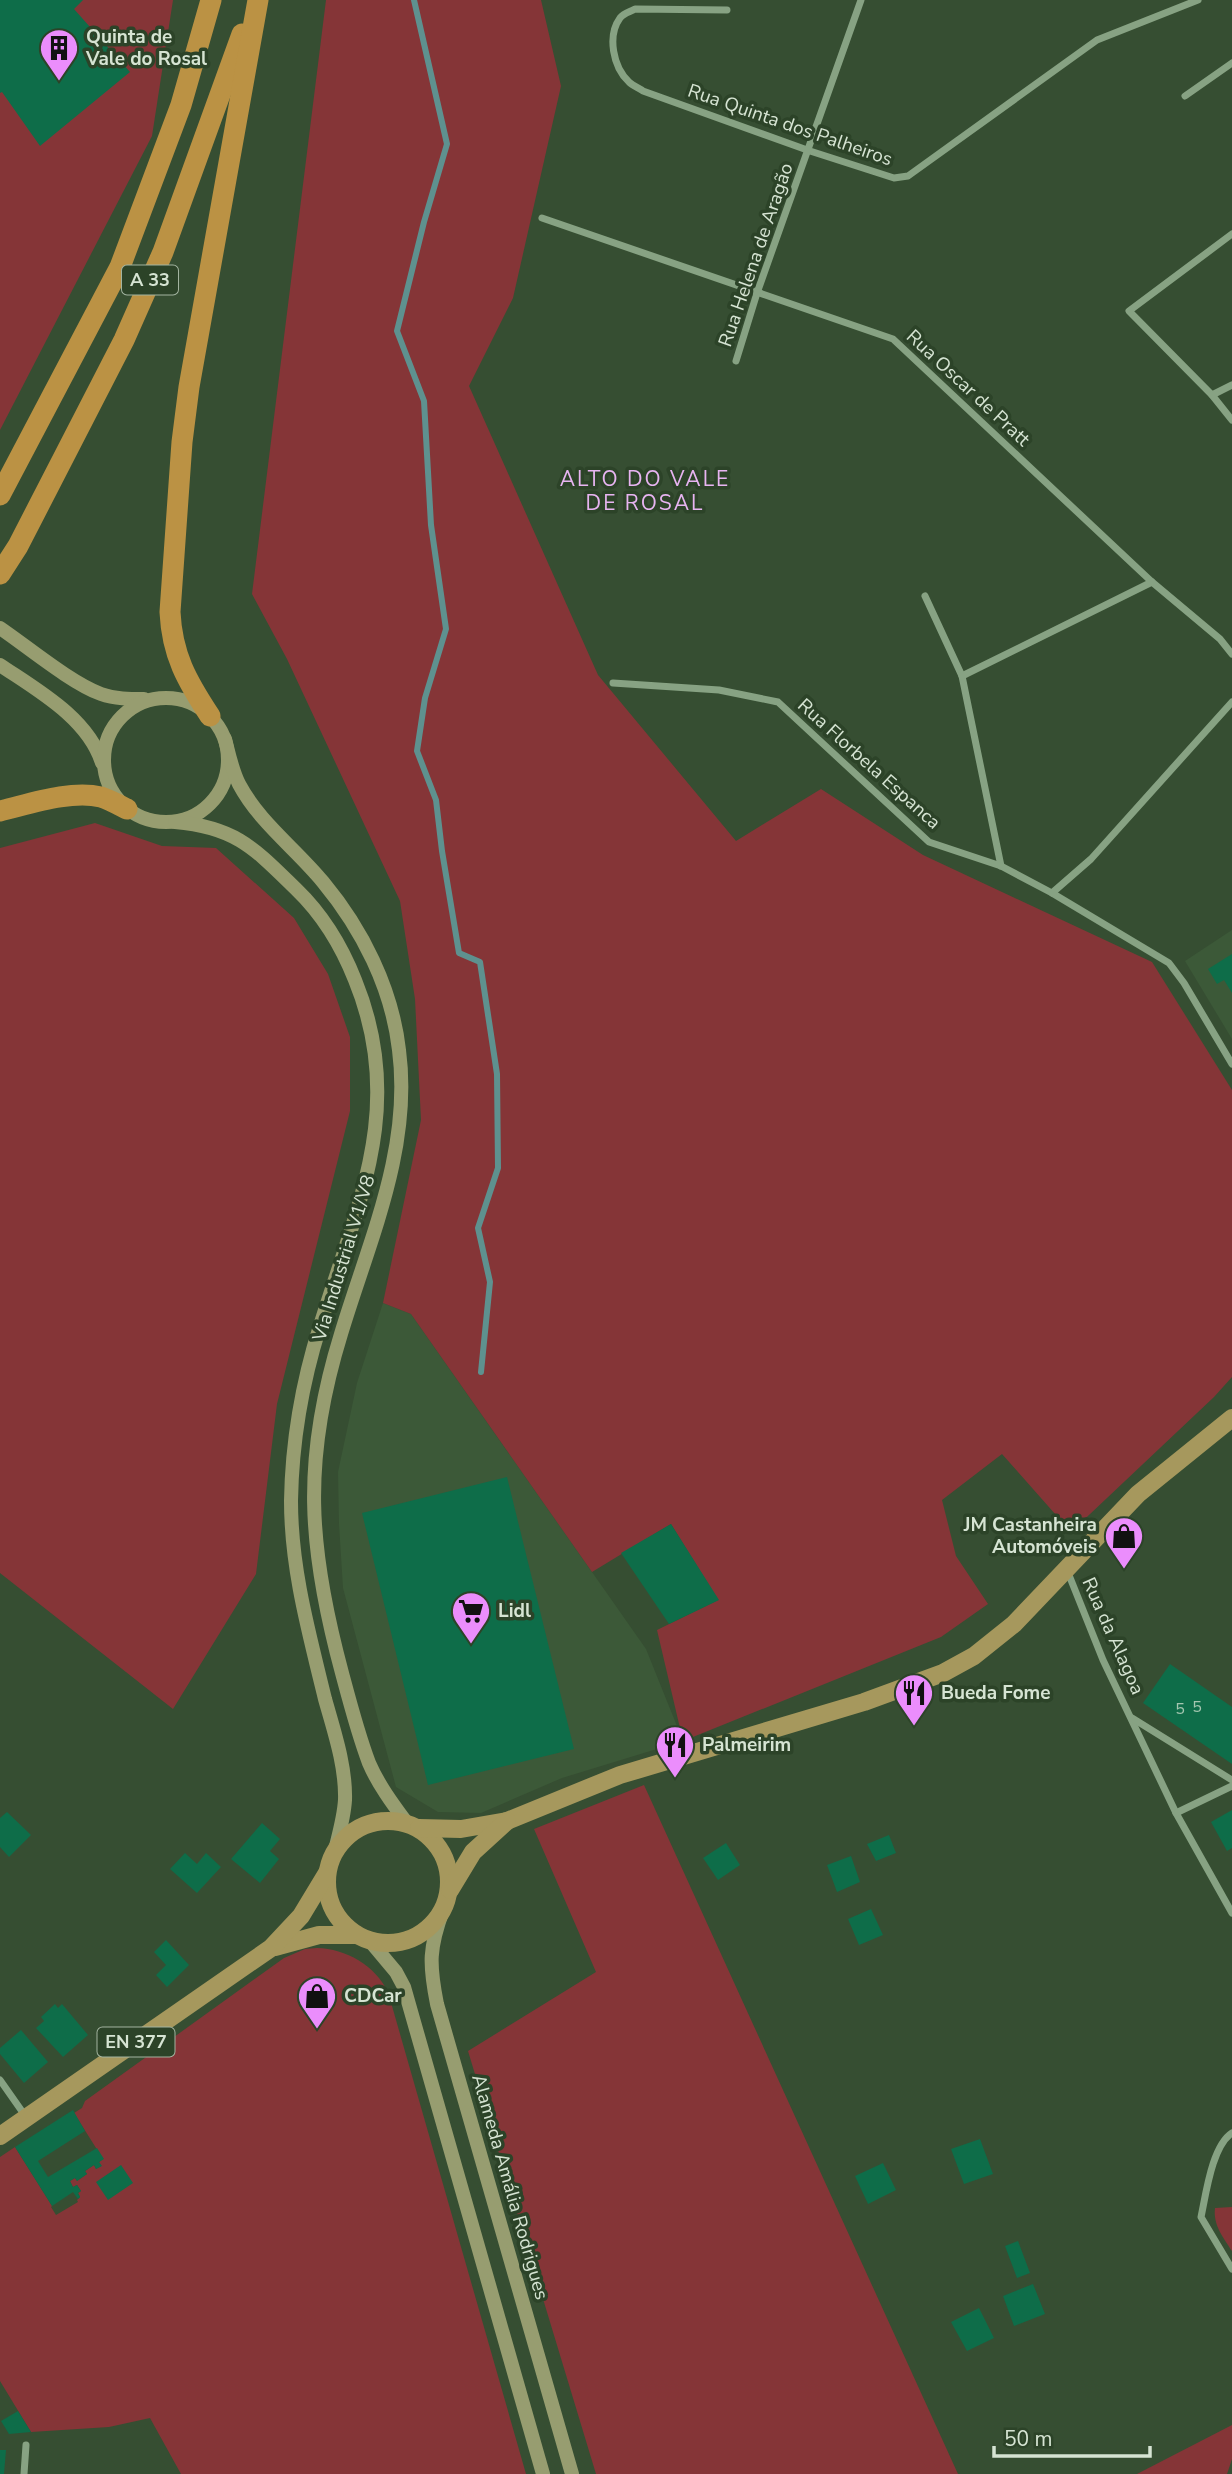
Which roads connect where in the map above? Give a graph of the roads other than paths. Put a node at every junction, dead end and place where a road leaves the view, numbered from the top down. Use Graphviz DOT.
graph roads {
  1 [pos="211,0"];
  2 [pos="256,0"];
  3 [pos="861,0"];
  4 [pos="1198,0"];
  5 [pos="727,10"];
  6 [pos="1232,64"];
  7 [pos="1185,96"];
  8 [pos="810,151"];
  9 [pos="541,218"];
  10 [pos="1232,234"];
  11 [pos="757,293"];
  12 [pos="736,361"];
  13 [pos="1232,385"];
  14 [pos="1212,395"];
  15 [pos="1232,420"];
  16 [pos="0,495"];
  17 [pos="0,574"];
  18 [pos="1153,582"];
  19 [pos="925,596"];
  20 [pos="0,628"];
  21 [pos="1232,654"];
  22 [pos="0,665"];
  23 [pos="962,676"];
  24 [pos="612,683"];
  25 [pos="149,699"];
  26 [pos="1232,702"];
  27 [pos="210,716"];
  28 [pos="225,740"];
  29 [pos="104,771"];
  30 [pos="127,809"];
  31 [pos="0,811"];
  32 [pos="175,821"];
  33 [pos="1001,866"];
  34 [pos="1052,893"];
  35 [pos="1232,1064"];
  36 [pos="1232,1418"];
  37 [pos="1066,1568"];
  38 [pos="1132,1717"];
  39 [pos="1232,1780"];
  40 [pos="1232,1786"];
  41 [pos="1176,1813"];
  42 [pos="507,1821"];
  43 [pos="413,1825"];
  44 [pos="335,1850"];
  45 [pos="327,1873"];
  46 [pos="449,1891"];
  47 [pos="443,1910"];
  48 [pos="1232,1913"];
  49 [pos="364,1938"];
  50 [pos="271,1948"];
  51 [pos="0,2081"];
  52 [pos="27,2117"];
  53 [pos="1232,2133"];
  54 [pos="0,2136"];
  55 [pos="1232,2269"];
  56 [pos="26,2445"];
  57 [pos="24,2474"];
  58 [pos="543,2474"];
  59 [pos="572,2474"];
  1 -- 16 [label="highway, A 33"];
  2 -- 17 [label="highway, A 33"];
  2 -- 27 [label="highway"];
  3 -- 8 [label="street, Rua Helena de Aragão"];
  4 -- 8 [label="street, Rua Quinta dos Palheiros"];
  5 -- 8 [label="street, Rua Quinta dos Palheiros"];
  6 -- 7 [label="street"];
  8 -- 11 [label="street, Rua Helena de Aragão"];
  9 -- 11 [label="street, Rua Oscar de Pratt"];
  10 -- 14 [label="street"];
  11 -- 12 [label="street, Rua Helena de Aragão"];
  11 -- 18 [label="street, Rua Oscar de Pratt"];
  13 -- 14 [label="street"];
  14 -- 15 [label="street"];
  18 -- 21 [label="street, Rua Oscar de Pratt"];
  18 -- 23 [label="street"];
  19 -- 23 [label="street"];
  20 -- 25 [label="main road"];
  22 -- 29 [label="main road"];
  23 -- 33 [label="street"];
  24 -- 33 [label="street, Rua Florbela Espanca"];
  25 -- 27 [label="main road"];
  25 -- 29 [label="main road"];
  26 -- 34 [label="street"];
  27 -- 28 [label="main road"];
  28 -- 32 [label="main road"];
  28 -- 43 [label="main road, Via Industrial V1/V8"];
  29 -- 30 [label="main road"];
  30 -- 31 [label="highway"];
  30 -- 32 [label="main road"];
  32 -- 44 [label="main road, Via Industrial V1/V8"];
  33 -- 34 [label="street, Rua Florbela Espanca"];
  34 -- 35 [label="street, Rua Florbela Espanca"];
  36 -- 37 [label="main road, EN 377"];
  37 -- 38 [label="street, Rua da Alagoa"];
  37 -- 42 [label="main road, EN 377"];
  38 -- 39 [label="street, Rua da Alagoa"];
  38 -- 41 [label="street, Rua da Alagoa"];
  40 -- 41 [label="street"];
  41 -- 48 [label="street, Rua da Alagoa"];
  42 -- 43 [label="main road, EN 377"];
  42 -- 46 [label="main road, EN 377"];
  43 -- 44 [label="main road, EN 377"];
  43 -- 46 [label="main road, EN 377"];
  44 -- 45 [label="main road, EN 377"];
  45 -- 49 [label="main road, EN 377"];
  45 -- 50 [label="main road, EN 377"];
  46 -- 47 [label="main road, EN 377"];
  47 -- 49 [label="main road, EN 377"];
  47 -- 59 [label="main road, Alameda Amália Rodrigues"];
  49 -- 50 [label="main road, EN 377"];
  49 -- 58 [label="main road"];
  50 -- 52 [label="main road, EN 377"];
  51 -- 52 [label="street"];
  52 -- 54 [label="main road, EN 377"];
  53 -- 55 [label="street"];
  56 -- 57 [label="street"];
}
